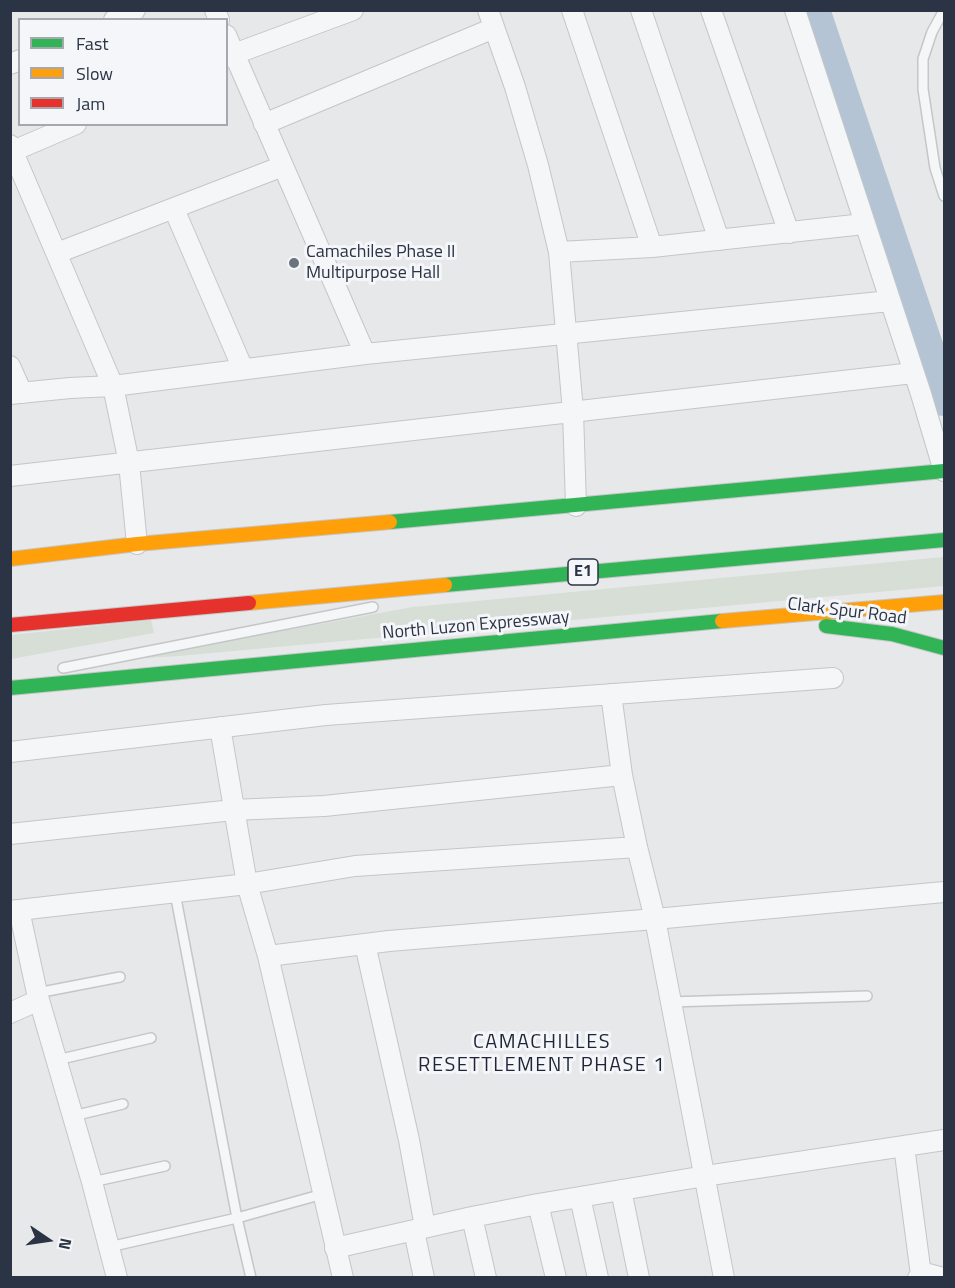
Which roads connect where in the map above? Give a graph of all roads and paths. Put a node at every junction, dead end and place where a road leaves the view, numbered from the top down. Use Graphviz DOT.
graph roads {
  1 [pos="135,10"];
  2 [pos="353,10"];
  3 [pos="572,10"];
  4 [pos="641,10"];
  5 [pos="711,10"];
  6 [pos="795,10"];
  7 [pos="944,10"];
  8 [pos="118,18"];
  9 [pos="491,19"];
  10 [pos="231,56"];
  11 [pos="264,124"];
  12 [pos="71,126"];
  13 [pos="12,148"];
  14 [pos="283,166"];
  15 [pos="945,196"];
  16 [pos="174,209"];
  17 [pos="864,224"];
  18 [pos="789,233"];
  19 [pos="719,240"];
  20 [pos="651,247"];
  21 [pos="559,252"];
  22 [pos="57,253"];
  23 [pos="890,301"];
  24 [pos="565,333"];
  25 [pos="365,354"];
  26 [pos="10,366"];
  27 [pos="243,369"];
  28 [pos="913,373"];
  29 [pos="113,386"];
  30 [pos="16,394"];
  31 [pos="573,411"];
  32 [pos="129,463"];
  33 [pos="944,471"];
  34 [pos="10,476"];
  35 [pos="576,506"];
  36 [pos="945,540"];
  37 [pos="137,544"];
  38 [pos="10,559"];
  39 [pos="522,578"];
  40 [pos="417,598"];
  41 [pos="945,602"];
  42 [pos="382,605"];
  43 [pos="743,619"];
  44 [pos="10,625"];
  45 [pos="945,648"];
  46 [pos="57,669"];
  47 [pos="833,678"];
  48 [pos="10,688"];
  49 [pos="611,694"];
  50 [pos="220,727"];
  51 [pos="10,752"];
  52 [pos="622,775"];
  53 [pos="233,810"];
  54 [pos="10,834"];
  55 [pos="637,847"];
  56 [pos="247,884"];
  57 [pos="945,892"];
  58 [pos="175,893"];
  59 [pos="15,911"];
  60 [pos="655,919"];
  61 [pos="365,944"];
  62 [pos="268,956"];
  63 [pos="120,977"];
  64 [pos="867,996"];
  65 [pos="38,997"];
  66 [pos="670,1002"];
  67 [pos="10,1013"];
  68 [pos="151,1038"];
  69 [pos="57,1060"];
  70 [pos="123,1104"];
  71 [pos="73,1116"];
  72 [pos="945,1140"];
  73 [pos="904,1146"];
  74 [pos="165,1166"];
  75 [pos="705,1176"];
  76 [pos="92,1182"];
  77 [pos="621,1190"];
  78 [pos="323,1194"];
  79 [pos="580,1197"];
  80 [pos="538,1204"];
  81 [pos="472,1216"];
  82 [pos="237,1218"];
  83 [pos="419,1229"];
  84 [pos="109,1247"];
  85 [pos="335,1248"];
  86 [pos="919,1276"];
  87 [pos="117,1278"];
  88 [pos="251,1278"];
  89 [pos="343,1278"];
  90 [pos="424,1278"];
  91 [pos="486,1278"];
  92 [pos="556,1278"];
  93 [pos="598,1278"];
  94 [pos="639,1278"];
  95 [pos="724,1278"];
  96 [pos="943,1278"];
  1 -- 8 [label="street"];
  2 -- 10 [label="street"];
  3 -- 20 [label="street"];
  4 -- 19 [label="street"];
  5 -- 18 [label="street"];
  6 -- 17 [label="street"];
  7 -- 15 [label="lane"];
  9 -- 11 [label="street"];
  9 -- 21 [label="street"];
  10 -- 11 [label="street"];
  11 -- 14 [label="street"];
  12 -- 13 [label="street"];
  13 -- 22 [label="street"];
  14 -- 16 [label="street"];
  14 -- 25 [label="street"];
  16 -- 22 [label="street"];
  16 -- 27 [label="street"];
  17 -- 18 [label="street"];
  17 -- 23 [label="street"];
  18 -- 19 [label="street"];
  19 -- 20 [label="street"];
  20 -- 21 [label="street"];
  21 -- 24 [label="street"];
  22 -- 29 [label="street"];
  23 -- 24 [label="street"];
  23 -- 28 [label="street"];
  24 -- 25 [label="street"];
  24 -- 31 [label="street"];
  25 -- 27 [label="street"];
  26 -- 30 [label="street"];
  27 -- 29 [label="street"];
  28 -- 31 [label="street"];
  28 -- 33 [label="street"];
  29 -- 30 [label="street"];
  29 -- 32 [label="street"];
  31 -- 32 [label="street"];
  31 -- 35 [label="street"];
  32 -- 34 [label="street"];
  32 -- 37 [label="street"];
  33 -- 35 [label="main road"];
  35 -- 37 [label="main road"];
  36 -- 39 [label="main road, E1"];
  37 -- 38 [label="main road"];
  39 -- 40 [label="lane"];
  39 -- 44 [label="main road, E1"];
  41 -- 43 [label="main road, North Luzon Expressway"];
  42 -- 46 [label="lane"];
  43 -- 45 [label="main road, Clark Spur Road"];
  43 -- 48 [label="main road, North Luzon Expressway"];
  47 -- 49 [label="street"];
  49 -- 50 [label="street"];
  49 -- 52 [label="street"];
  50 -- 51 [label="street"];
  50 -- 53 [label="street"];
  52 -- 53 [label="street"];
  52 -- 55 [label="street"];
  53 -- 54 [label="street"];
  53 -- 56 [label="street"];
  55 -- 56 [label="street"];
  55 -- 60 [label="street"];
  56 -- 58 [label="street"];
  56 -- 62 [label="street"];
  57 -- 60 [label="street"];
  58 -- 59 [label="street"];
  58 -- 82 [label="lane"];
  59 -- 65 [label="street"];
  60 -- 61 [label="street"];
  60 -- 66 [label="street"];
  61 -- 62 [label="street"];
  61 -- 83 [label="street"];
  62 -- 78 [label="street"];
  63 -- 65 [label="lane"];
  64 -- 66 [label="lane"];
  65 -- 67 [label="street"];
  65 -- 69 [label="street"];
  66 -- 75 [label="street"];
  68 -- 69 [label="lane"];
  69 -- 71 [label="street"];
  70 -- 71 [label="lane"];
  71 -- 76 [label="street"];
  72 -- 73 [label="street"];
  73 -- 75 [label="street"];
  73 -- 86 [label="street"];
  74 -- 76 [label="lane"];
  75 -- 77 [label="street"];
  75 -- 95 [label="street"];
  76 -- 84 [label="street"];
  77 -- 79 [label="street"];
  77 -- 94 [label="street"];
  78 -- 82 [label="lane"];
  78 -- 85 [label="street"];
  79 -- 80 [label="street"];
  79 -- 93 [label="street"];
  80 -- 81 [label="street"];
  80 -- 92 [label="street"];
  81 -- 83 [label="street"];
  81 -- 91 [label="street"];
  82 -- 84 [label="lane"];
  82 -- 88 [label="lane"];
  83 -- 85 [label="street"];
  83 -- 90 [label="street"];
  84 -- 87 [label="street"];
  85 -- 89 [label="street"];
  86 -- 96 [label="street"];
}
